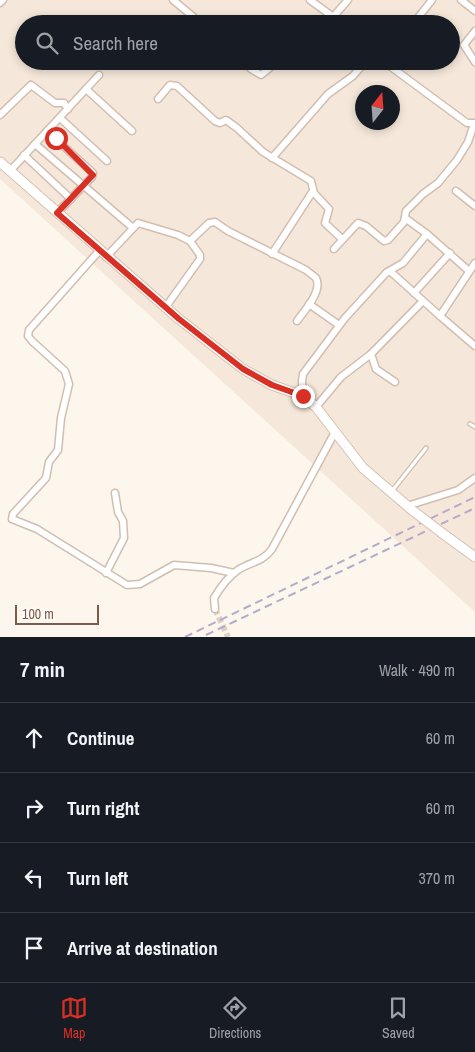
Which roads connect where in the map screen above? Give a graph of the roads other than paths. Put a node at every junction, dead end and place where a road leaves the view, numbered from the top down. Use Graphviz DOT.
graph roads {
  1 [pos="2,0"];
  2 [pos="172,0"];
  3 [pos="310,0"];
  4 [pos="348,0"];
  5 [pos="432,0"];
  6 [pos="461,0"];
  7 [pos="0,3"];
  8 [pos="475,11"];
  9 [pos="191,15"];
  10 [pos="330,15"];
  11 [pos="335,15"];
  12 [pos="420,15"];
  13 [pos="475,31"];
  14 [pos="475,62"];
  15 [pos="253,70"];
  16 [pos="267,70"];
  17 [pos="358,70"];
  18 [pos="395,70"];
  19 [pos="99,74"];
  20 [pos="86,89"];
  21 [pos="158,99"];
  22 [pos="68,109"];
  23 [pos="0,115"];
  24 [pos="60,118"];
  25 [pos="475,124"];
  26 [pos="47,131"];
  27 [pos="132,131"];
  28 [pos="35,144"];
  29 [pos="24,155"];
  30 [pos="272,158"];
  31 [pos="107,161"];
  32 [pos="0,162"];
  33 [pos="10,171"];
  34 [pos="83,186"];
  35 [pos="313,191"];
  36 [pos="456,191"];
  37 [pos="71,199"];
  38 [pos="475,206"];
  39 [pos="57,213"];
  40 [pos="405,218"];
  41 [pos="132,228"];
  42 [pos="427,234"];
  43 [pos="342,239"];
  44 [pos="190,241"];
  45 [pos="334,248"];
  46 [pos="450,253"];
  47 [pos="103,254"];
  48 [pos="272,254"];
  49 [pos="475,263"];
  50 [pos="389,271"];
  51 [pos="469,271"];
  52 [pos="414,293"];
  53 [pos="424,302"];
  54 [pos="309,304"];
  55 [pos="166,308"];
  56 [pos="440,316"];
  57 [pos="297,321"];
  58 [pos="339,325"];
  59 [pos="475,346"];
  60 [pos="371,354"];
  61 [pos="395,382"];
  62 [pos="303,396"];
  63 [pos="316,407"];
  64 [pos="470,424"];
  65 [pos="475,427"];
  66 [pos="335,432"];
  67 [pos="426,448"];
  68 [pos="475,478"];
  69 [pos="391,492"];
  70 [pos="116,493"];
  71 [pos="410,508"];
  72 [pos="475,557"];
  73 [pos="106,573"];
  74 [pos="234,573"];
  75 [pos="215,609"];
  1 -- 7 [label="street"];
  2 -- 9 [label="street"];
  3 -- 10 [label="street"];
  4 -- 11 [label="street"];
  5 -- 12 [label="street"];
  6 -- 8 [label="street"];
  13 -- 14 [label="street"];
  15 -- 16 [label="street"];
  17 -- 30 [label="street"];
  18 -- 25 [label="street"];
  19 -- 20 [label="street"];
  20 -- 22 [label="street"];
  20 -- 27 [label="street"];
  21 -- 30 [label="street"];
  22 -- 23 [label="street"];
  22 -- 24 [label="street"];
  24 -- 26 [label="street"];
  24 -- 31 [label="street"];
  25 -- 40 [label="street"];
  26 -- 28 [label="street"];
  26 -- 34 [label="street"];
  28 -- 29 [label="street"];
  28 -- 34 [label="street"];
  29 -- 33 [label="street"];
  29 -- 37 [label="street"];
  30 -- 35 [label="street"];
  32 -- 33 [label="street"];
  33 -- 39 [label="street"];
  34 -- 37 [label="street"];
  34 -- 41 [label="street"];
  35 -- 43 [label="street"];
  35 -- 48 [label="street"];
  36 -- 38 [label="street"];
  37 -- 39 [label="street"];
  39 -- 47 [label="street"];
  40 -- 42 [label="street"];
  40 -- 43 [label="street"];
  41 -- 44 [label="street"];
  41 -- 47 [label="street"];
  42 -- 46 [label="street"];
  42 -- 50 [label="street"];
  43 -- 45 [label="street"];
  44 -- 48 [label="street"];
  44 -- 55 [label="street"];
  46 -- 51 [label="street"];
  46 -- 52 [label="street"];
  47 -- 55 [label="street"];
  47 -- 73 [label="street"];
  48 -- 54 [label="street"];
  49 -- 51 [label="street"];
  50 -- 52 [label="street"];
  50 -- 58 [label="street"];
  51 -- 56 [label="street"];
  52 -- 53 [label="street"];
  53 -- 56 [label="street"];
  53 -- 60 [label="street"];
  54 -- 57 [label="street"];
  54 -- 58 [label="street"];
  55 -- 62 [label="street"];
  56 -- 59 [label="street"];
  58 -- 62 [label="street"];
  60 -- 61 [label="street"];
  60 -- 63 [label="street"];
  62 -- 63 [label="street"];
  63 -- 66 [label="street"];
  64 -- 65 [label="lane"];
  66 -- 69 [label="street"];
  66 -- 74 [label="street"];
  67 -- 69 [label="lane"];
  68 -- 71 [label="street"];
  69 -- 71 [label="street"];
  70 -- 73 [label="street"];
  71 -- 72 [label="street, bridge"];
  73 -- 74 [label="street"];
  74 -- 75 [label="street"];
}
